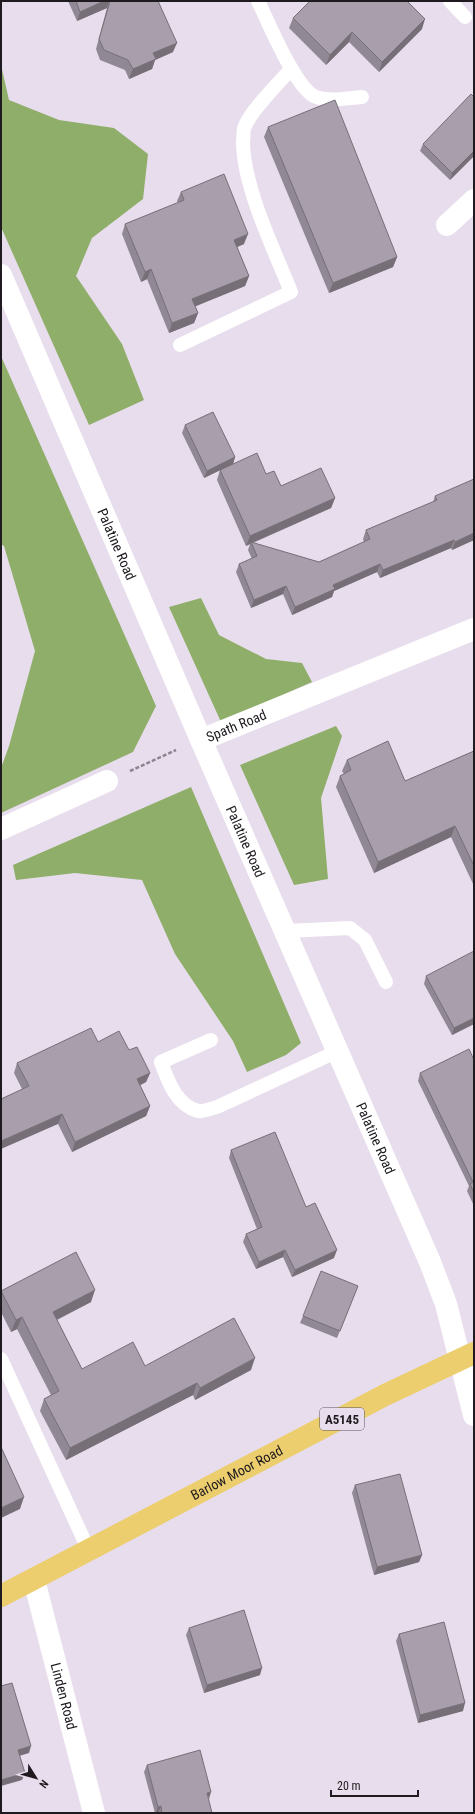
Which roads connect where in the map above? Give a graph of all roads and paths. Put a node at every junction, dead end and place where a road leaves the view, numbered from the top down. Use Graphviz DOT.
graph roads {
  1 [pos="258,1"];
  2 [pos="450,1"];
  3 [pos="465,17"];
  4 [pos="291,69"];
  5 [pos="362,97"];
  6 [pos="474,200"];
  7 [pos="447,225"];
  8 [pos="1,275"];
  9 [pos="180,345"];
  10 [pos="474,629"];
  11 [pos="200,740"];
  12 [pos="107,781"];
  13 [pos="1,829"];
  14 [pos="286,931"];
  15 [pos="386,982"];
  16 [pos="211,1040"];
  17 [pos="338,1051"];
  18 [pos="467,1356"];
  19 [pos="1,1359"];
  20 [pos="474,1415"];
  21 [pos="89,1551"];
  22 [pos="34,1580"];
  23 [pos="1,1596"];
  24 [pos="94,1813"];
  1 -- 4 [label="lane"];
  2 -- 3 [label="lane"];
  4 -- 5 [label="lane"];
  4 -- 9 [label="lane"];
  6 -- 7 [label="main road"];
  8 -- 11 [label="main road, Palatine Road"];
  10 -- 11 [label="main road, Spath Road"];
  11 -- 12 [label="path, Spath Road"];
  11 -- 14 [label="main road, Palatine Road"];
  12 -- 13 [label="main road"];
  14 -- 15 [label="lane"];
  14 -- 17 [label="main road, Palatine Road"];
  16 -- 17 [label="lane"];
  17 -- 18 [label="main road, Palatine Road"];
  18 -- 20 [label="main road, Palatine Road"];
  18 -- 21 [label="main road, Barlow Moor Road / A5145"];
  19 -- 21 [label="lane"];
  21 -- 22 [label="main road, Barlow Moor Road / A5145"];
  22 -- 23 [label="main road, Barlow Moor Road / A5145"];
  22 -- 24 [label="main road, Linden Road"];
}
